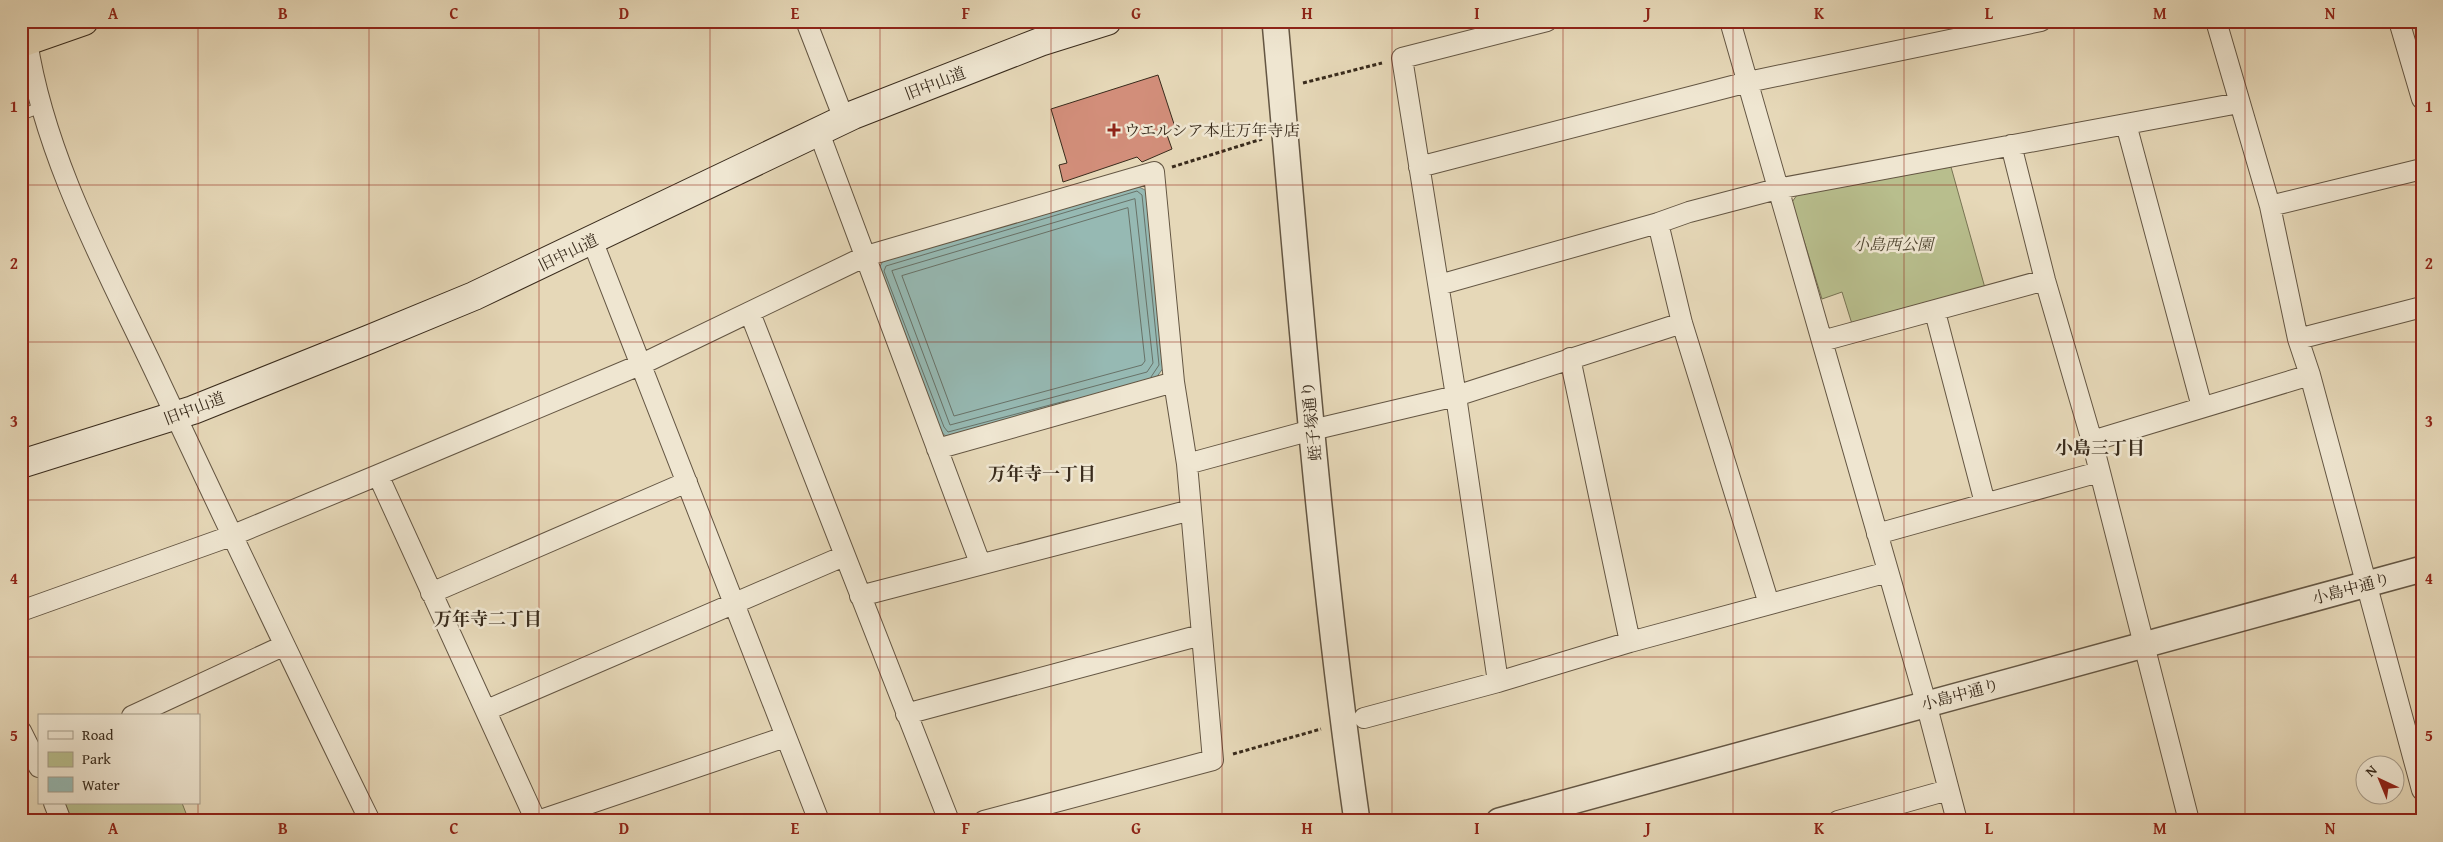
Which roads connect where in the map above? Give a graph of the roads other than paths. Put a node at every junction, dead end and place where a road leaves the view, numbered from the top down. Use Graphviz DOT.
graph roads {
  1 [pos="84,21"];
  2 [pos="806,21"];
  3 [pos="1107,21"];
  4 [pos="1274,21"];
  5 [pos="1547,21"];
  6 [pos="1730,21"];
  7 [pos="2041,21"];
  8 [pos="2216,21"];
  9 [pos="2399,21"];
  10 [pos="24,35"];
  11 [pos="1748,82"];
  12 [pos="2422,99"];
  13 [pos="2238,103"];
  14 [pos="40,107"];
  15 [pos="21,115"];
  16 [pos="844,118"];
  17 [pos="2126,124"];
  18 [pos="818,130"];
  19 [pos="2011,145"];
  20 [pos="1418,167"];
  21 [pos="2422,169"];
  22 [pos="1777,189"];
  23 [pos="2270,206"];
  24 [pos="1658,223"];
  25 [pos="592,240"];
  26 [pos="866,256"];
  27 [pos="2045,280"];
  28 [pos="1439,285"];
  29 [pos="2422,308"];
  30 [pos="1935,312"];
  31 [pos="750,313"];
  32 [pos="1682,323"];
  33 [pos="2298,339"];
  34 [pos="1822,341"];
  35 [pos="1570,358"];
  36 [pos="642,364"];
  37 [pos="2310,375"];
  38 [pos="1174,382"];
  39 [pos="1456,396"];
  40 [pos="2202,407"];
  41 [pos="175,416"];
  42 [pos="1312,430"];
  43 [pos="2092,440"];
  44 [pos="937,449"];
  45 [pos="21,464"];
  46 [pos="1187,464"];
  47 [pos="2099,472"];
  48 [pos="378,475"];
  49 [pos="687,482"];
  50 [pos="1985,503"];
  51 [pos="1191,510"];
  52 [pos="1877,534"];
  53 [pos="231,536"];
  54 [pos="844,556"];
  55 [pos="980,563"];
  56 [pos="2422,568"];
  57 [pos="1888,572"];
  58 [pos="2366,584"];
  59 [pos="431,593"];
  60 [pos="860,596"];
  61 [pos="733,603"];
  62 [pos="1769,604"];
  63 [pos="21,611"];
  64 [pos="1201,635"];
  65 [pos="1630,642"];
  66 [pos="2144,645"];
  67 [pos="283,646"];
  68 [pos="1498,682"];
  69 [pos="1926,704"];
  70 [pos="487,710"];
  71 [pos="136,714"];
  72 [pos="906,714"];
  73 [pos="1364,718"];
  74 [pos="21,731"];
  75 [pos="785,737"];
  76 [pos="38,762"];
  77 [pos="1948,790"];
  78 [pos="2422,790"];
  79 [pos="54,804"];
  80 [pos="61,821"];
  81 [pos="370,821"];
  82 [pos="537,821"];
  83 [pos="819,821"];
  84 [pos="948,821"];
  85 [pos="984,821"];
  86 [pos="1357,821"];
  87 [pos="1499,821"];
  88 [pos="1838,821"];
  89 [pos="1957,821"];
  90 [pos="2189,821"];
  1 -- 10 [label="highway"];
  2 -- 16 [label="street"];
  3 -- 16 [label="main road, 旧中山道"];
  4 -- 42 [label="street, 蛭子塚通り"];
  5 -- 20 [label="street"];
  6 -- 11 [label="street"];
  7 -- 11 [label="street"];
  8 -- 13 [label="street"];
  9 -- 12 [label="street"];
  10 -- 14 [label="street"];
  11 -- 20 [label="street"];
  11 -- 22 [label="street"];
  13 -- 17 [label="street"];
  13 -- 23 [label="street"];
  14 -- 15 [label="lane"];
  14 -- 41 [label="street"];
  16 -- 18 [label="main road, 旧中山道"];
  17 -- 19 [label="street"];
  17 -- 40 [label="street"];
  18 -- 25 [label="main road, 旧中山道"];
  18 -- 26 [label="street"];
  19 -- 22 [label="street"];
  19 -- 27 [label="street"];
  20 -- 28 [label="street"];
  21 -- 23 [label="street"];
  22 -- 24 [label="street"];
  22 -- 34 [label="street"];
  23 -- 33 [label="street"];
  24 -- 28 [label="street"];
  24 -- 32 [label="street"];
  25 -- 36 [label="street"];
  25 -- 41 [label="main road, 旧中山道"];
  26 -- 31 [label="street"];
  26 -- 38 [label="street"];
  26 -- 44 [label="street"];
  27 -- 30 [label="street"];
  27 -- 43 [label="street"];
  28 -- 39 [label="street"];
  29 -- 33 [label="street"];
  30 -- 34 [label="street"];
  30 -- 50 [label="street"];
  31 -- 36 [label="street"];
  31 -- 54 [label="street"];
  32 -- 35 [label="street"];
  32 -- 62 [label="street"];
  33 -- 37 [label="street"];
  34 -- 52 [label="street"];
  35 -- 39 [label="street"];
  35 -- 65 [label="street"];
  36 -- 48 [label="street"];
  36 -- 49 [label="street"];
  37 -- 40 [label="street"];
  37 -- 58 [label="street"];
  38 -- 44 [label="street"];
  38 -- 46 [label="street"];
  39 -- 42 [label="street"];
  39 -- 68 [label="street"];
  40 -- 43 [label="street"];
  41 -- 45 [label="main road, 旧中山道"];
  41 -- 53 [label="street"];
  42 -- 46 [label="street"];
  42 -- 86 [label="street, 蛭子塚通り"];
  43 -- 47 [label="street"];
  44 -- 55 [label="street"];
  46 -- 51 [label="street"];
  47 -- 50 [label="street"];
  47 -- 66 [label="street"];
  48 -- 53 [label="street"];
  48 -- 59 [label="street"];
  49 -- 59 [label="street"];
  49 -- 61 [label="street"];
  50 -- 52 [label="street"];
  51 -- 55 [label="street"];
  51 -- 64 [label="street"];
  52 -- 57 [label="street"];
  53 -- 63 [label="street"];
  53 -- 67 [label="street"];
  54 -- 60 [label="street"];
  54 -- 61 [label="street"];
  55 -- 60 [label="street"];
  56 -- 58 [label="street, 小島中通り"];
  57 -- 62 [label="street"];
  57 -- 69 [label="street"];
  58 -- 66 [label="street, 小島中通り"];
  58 -- 78 [label="street"];
  59 -- 70 [label="street"];
  60 -- 72 [label="street"];
  61 -- 70 [label="street"];
  61 -- 75 [label="street"];
  62 -- 65 [label="street"];
  64 -- 72 [label="street"];
  64 -- 85 [label="street"];
  65 -- 68 [label="street"];
  66 -- 69 [label="street, 小島中通り"];
  66 -- 90 [label="street"];
  67 -- 71 [label="street"];
  67 -- 81 [label="street"];
  68 -- 73 [label="street"];
  69 -- 77 [label="street"];
  69 -- 87 [label="street, 小島中通り"];
  70 -- 82 [label="street"];
  72 -- 84 [label="street"];
  74 -- 76 [label="street"];
  75 -- 82 [label="street"];
  75 -- 83 [label="street"];
  77 -- 88 [label="street"];
  77 -- 89 [label="street"];
  79 -- 80 [label="street"];
}
